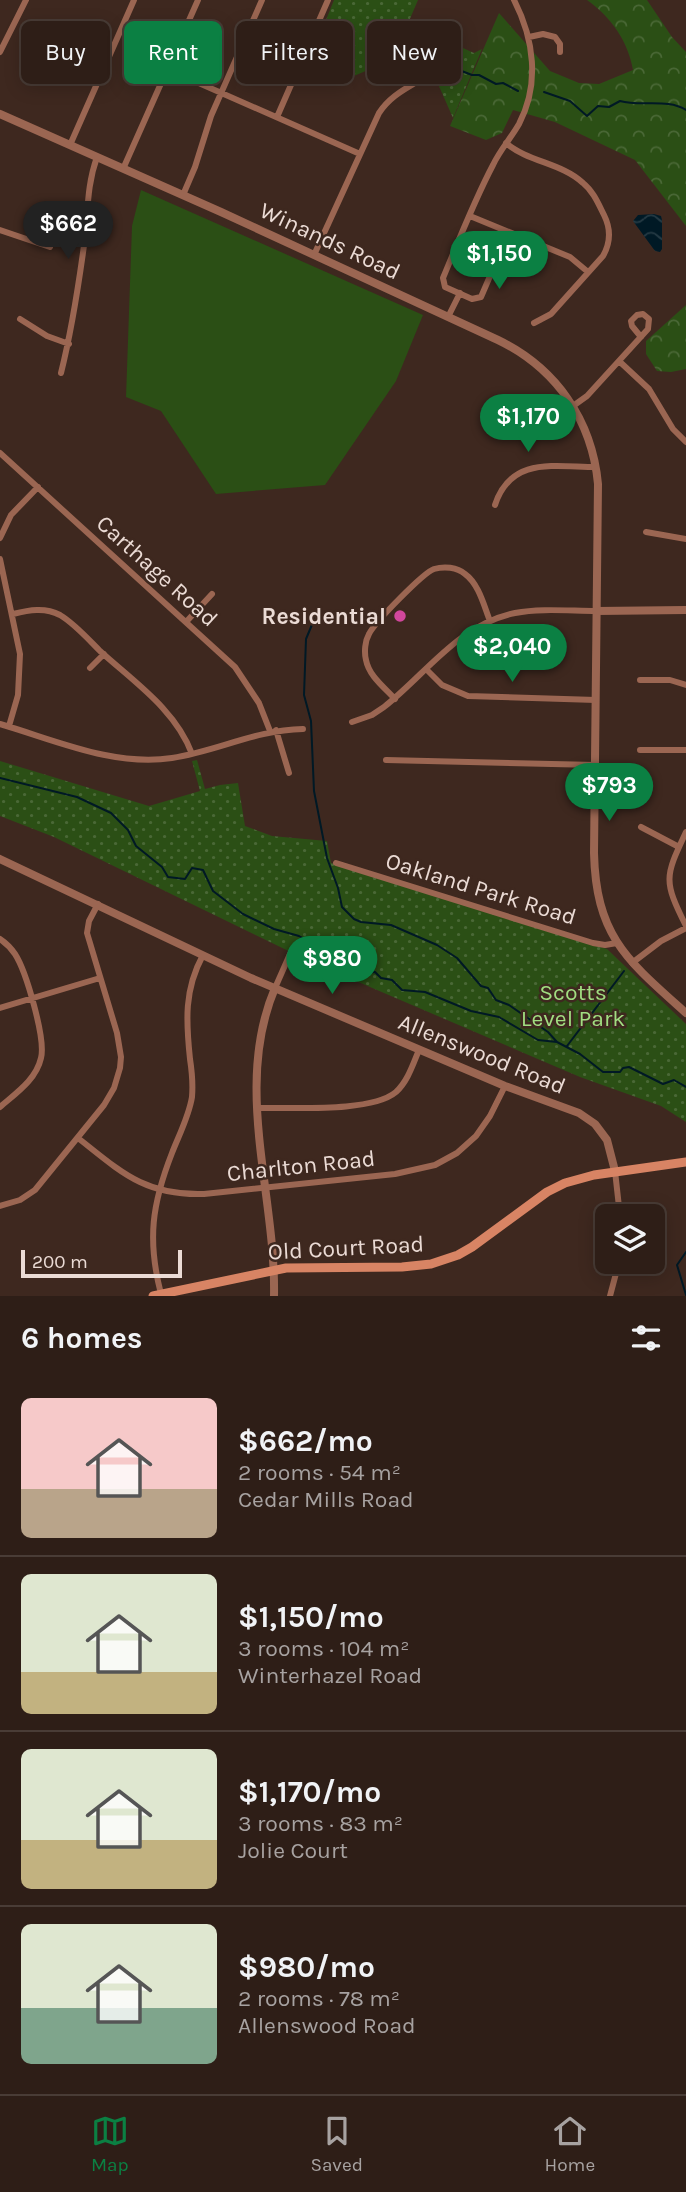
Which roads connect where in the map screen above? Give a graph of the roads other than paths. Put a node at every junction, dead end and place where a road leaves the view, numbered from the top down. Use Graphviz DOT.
graph roads {
  1 [pos="26,0"];
  2 [pos="134,0"];
  3 [pos="198,0"];
  4 [pos="262,0"];
  5 [pos="328,0"];
  6 [pos="514,0"];
  7 [pos="189,21"];
  8 [pos="530,37"];
  9 [pos="0,52"];
  10 [pos="560,52"];
  11 [pos="160,84"];
  12 [pos="201,84"];
  13 [pos="411,84"];
  14 [pos="221,93"];
  15 [pos="0,114"];
  16 [pos="277,117"];
  17 [pos="506,143"];
  18 [pos="70,145"];
  19 [pos="360,153"];
  20 [pos="97,157"];
  21 [pos="123,169"];
  22 [pos="183,195"];
  23 [pos="470,216"];
  24 [pos="0,230"];
  25 [pos="509,232"];
  26 [pos="50,247"];
  27 [pos="314,255"];
  28 [pos="588,272"];
  29 [pos="460,293"];
  30 [pos="448,317"];
  31 [pos="20,318"];
  32 [pos="534,323"];
  33 [pos="641,337"];
  34 [pos="69,344"];
  35 [pos="619,361"];
  36 [pos="61,373"];
  37 [pos="573,406"];
  38 [pos="686,442"];
  39 [pos="0,453"];
  40 [pos="596,467"];
  41 [pos="38,487"];
  42 [pos="495,505"];
  43 [pos="646,532"];
  44 [pos="0,538"];
  45 [pos="686,539"];
  46 [pos="0,559"];
  47 [pos="212,594"];
  48 [pos="686,610"];
  49 [pos="597,611"];
  50 [pos="13,614"];
  51 [pos="491,621"];
  52 [pos="186,622"];
  53 [pos="104,654"];
  54 [pos="90,668"];
  55 [pos="426,669"];
  56 [pos="640,681"];
  57 [pos="686,685"];
  58 [pos="395,699"];
  59 [pos="596,700"];
  60 [pos="352,722"];
  61 [pos="0,724"];
  62 [pos="9,726"];
  63 [pos="303,729"];
  64 [pos="273,730"];
  65 [pos="640,750"];
  66 [pos="686,750"];
  67 [pos="192,754"];
  68 [pos="386,760"];
  69 [pos="596,765"];
  70 [pos="289,773"];
  71 [pos="640,827"];
  72 [pos="686,832"];
  73 [pos="679,847"];
  74 [pos="0,859"];
  75 [pos="335,863"];
  76 [pos="98,904"];
  77 [pos="686,927"];
  78 [pos="0,939"];
  79 [pos="617,943"];
  80 [pos="290,954"];
  81 [pos="202,955"];
  82 [pos="632,963"];
  83 [pos="100,978"];
  84 [pos="275,988"];
  85 [pos="31,1000"];
  86 [pos="0,1008"];
  87 [pos="686,1013"];
  88 [pos="419,1050"];
  89 [pos="505,1086"];
  90 [pos="0,1107"];
  91 [pos="257,1108"];
  92 [pos="78,1138"];
  93 [pos="686,1162"];
  94 [pos="615,1171"];
  95 [pos="264,1188"];
  96 [pos="159,1191"];
  97 [pos="619,1204"];
  98 [pos="0,1206"];
  99 [pos="274,1269"];
  100 [pos="616,1274"];
  101 [pos="157,1295"];
  102 [pos="274,1296"];
  103 [pos="610,1296"];
  1 -- 9 [label="street"];
  2 -- 18 [label="street"];
  3 -- 7 [label="street"];
  4 -- 14 [label="street"];
  5 -- 16 [label="street"];
  6 -- 8 [label="street"];
  8 -- 10 [label="street"];
  8 -- 17 [label="street"];
  11 -- 21 [label="street"];
  12 -- 14 [label="street"];
  13 -- 19 [label="street"];
  14 -- 16 [label="street"];
  14 -- 22 [label="street"];
  15 -- 18 [label="street, Winands Road"];
  16 -- 19 [label="street"];
  17 -- 23 [label="street"];
  17 -- 28 [label="street"];
  18 -- 20 [label="street, Winands Road"];
  19 -- 27 [label="street"];
  20 -- 21 [label="street, Winands Road"];
  20 -- 34 [label="street"];
  21 -- 22 [label="street, Winands Road"];
  22 -- 27 [label="street, Winands Road"];
  23 -- 25 [label="street"];
  23 -- 29 [label="street"];
  24 -- 26 [label="street"];
  25 -- 28 [label="street"];
  25 -- 29 [label="street"];
  27 -- 30 [label="street, Winands Road"];
  28 -- 32 [label="street"];
  29 -- 30 [label="street"];
  30 -- 37 [label="street, Winands Road"];
  31 -- 34 [label="street"];
  33 -- 35 [label="street"];
  34 -- 36 [label="street"];
  35 -- 37 [label="street"];
  35 -- 38 [label="street"];
  37 -- 40 [label="street, Winands Road"];
  39 -- 41 [label="street, Carthage Road"];
  40 -- 42 [label="street"];
  40 -- 49 [label="street, Winands Road"];
  41 -- 44 [label="street"];
  41 -- 52 [label="street, Carthage Road"];
  43 -- 45 [label="street"];
  46 -- 50 [label="street"];
  47 -- 52 [label="street"];
  48 -- 49 [label="street"];
  49 -- 51 [label="street"];
  49 -- 59 [label="street, Winands Road"];
  50 -- 53 [label="street"];
  50 -- 62 [label="street"];
  51 -- 55 [label="street"];
  51 -- 58 [label="street"];
  52 -- 64 [label="street, Carthage Road"];
  53 -- 54 [label="street"];
  53 -- 67 [label="street"];
  55 -- 58 [label="street"];
  55 -- 59 [label="street"];
  56 -- 57 [label="street"];
  58 -- 60 [label="street"];
  59 -- 69 [label="street, Winands Road"];
  61 -- 62 [label="street"];
  62 -- 67 [label="street"];
  63 -- 64 [label="street"];
  64 -- 67 [label="street"];
  64 -- 70 [label="street, Carthage Road"];
  65 -- 66 [label="street"];
  68 -- 69 [label="street"];
  69 -- 79 [label="street, Winands Road"];
  71 -- 73 [label="street"];
  72 -- 73 [label="street"];
  73 -- 77 [label="street"];
  74 -- 76 [label="street, Allenswood Road"];
  75 -- 79 [label="street, Oakland Park Road"];
  76 -- 81 [label="street, Allenswood Road"];
  76 -- 83 [label="street"];
  77 -- 82 [label="street"];
  78 -- 85 [label="street"];
  79 -- 82 [label="street, Winands Road"];
  80 -- 84 [label="street"];
  81 -- 84 [label="street, Allenswood Road"];
  81 -- 96 [label="street"];
  82 -- 87 [label="street, Winands Road"];
  83 -- 85 [label="street"];
  83 -- 92 [label="street"];
  84 -- 88 [label="street, Allenswood Road"];
  84 -- 91 [label="street"];
  85 -- 86 [label="street"];
  85 -- 90 [label="street"];
  88 -- 89 [label="street, Allenswood Road"];
  88 -- 91 [label="street"];
  89 -- 94 [label="street, Allenswood Road"];
  89 -- 95 [label="street, Charlton Road"];
  91 -- 95 [label="street"];
  92 -- 96 [label="street, Charlton Road"];
  92 -- 98 [label="street"];
  93 -- 94 [label="main road, Old Court Road"];
  94 -- 97 [label="street"];
  94 -- 99 [label="main road, Old Court Road"];
  95 -- 96 [label="street, Charlton Road"];
  95 -- 99 [label="street"];
  96 -- 101 [label="street"];
  99 -- 101 [label="main road, Old Court Road"];
  99 -- 102 [label="street"];
  100 -- 103 [label="street"];
}
